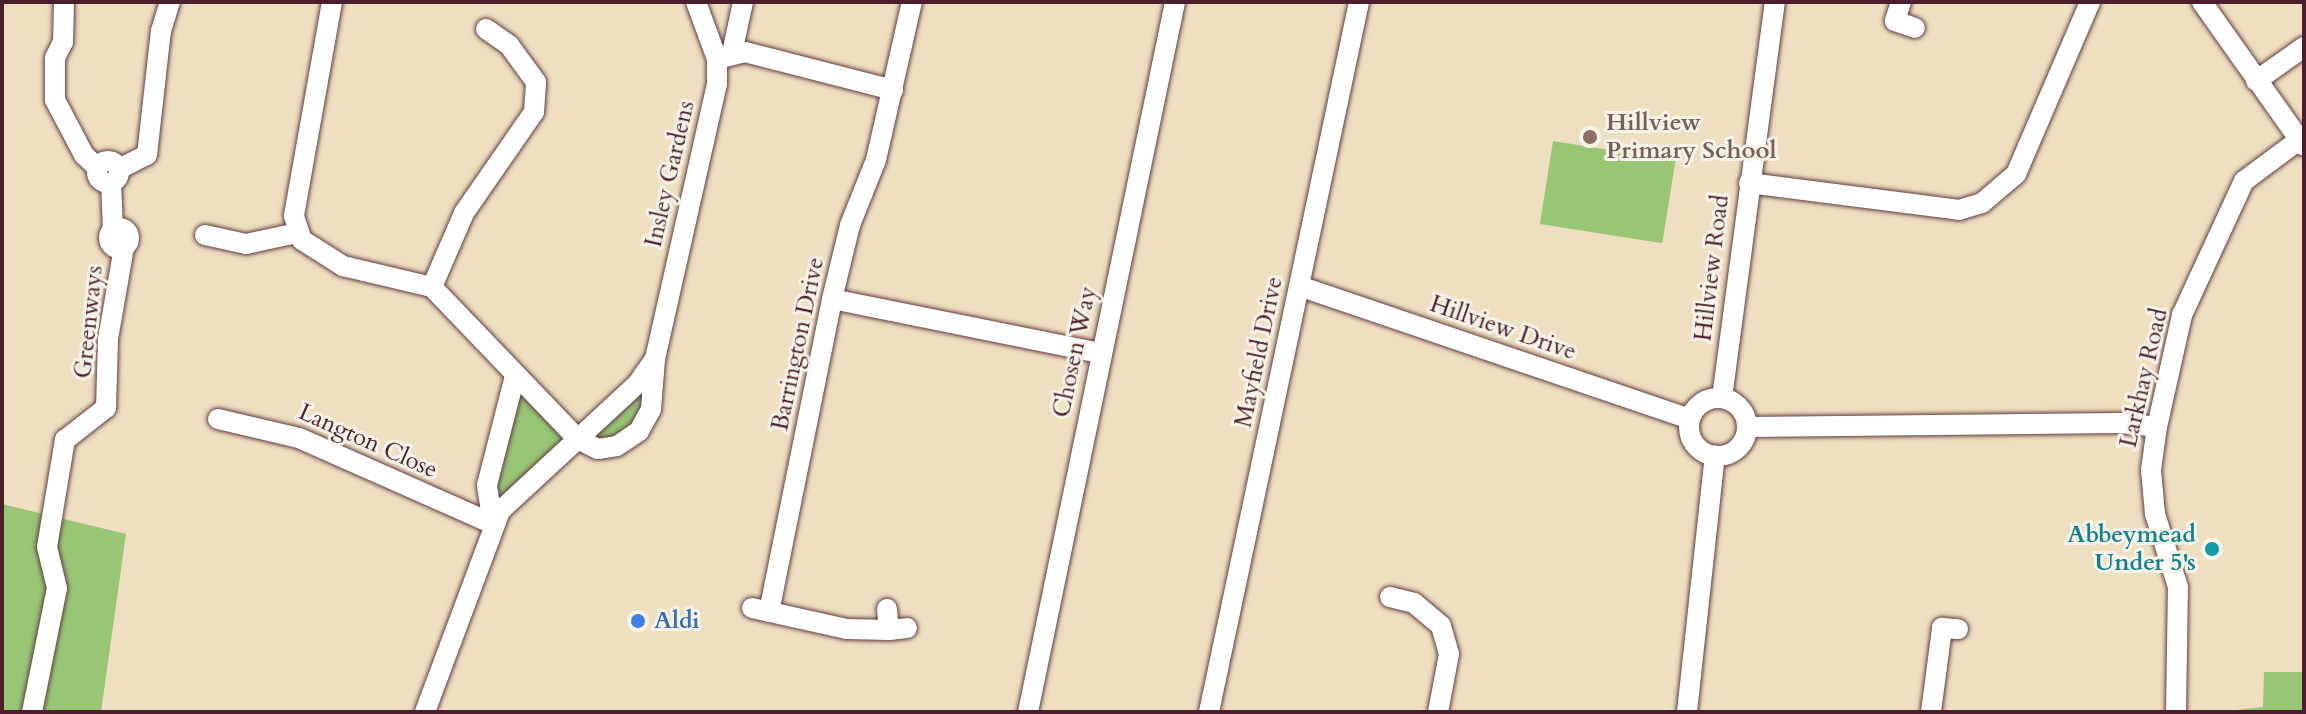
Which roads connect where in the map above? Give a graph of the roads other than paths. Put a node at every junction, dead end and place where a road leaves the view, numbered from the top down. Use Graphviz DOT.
graph roads {
  1 [pos="64,2"];
  2 [pos="170,2"];
  3 [pos="332,2"];
  4 [pos="696,2"];
  5 [pos="743,2"];
  6 [pos="912,2"];
  7 [pos="1175,2"];
  8 [pos="1359,2"];
  9 [pos="1775,2"];
  10 [pos="2090,2"];
  11 [pos="2202,2"];
  12 [pos="486,29"];
  13 [pos="2304,47"];
  14 [pos="725,56"];
  15 [pos="2256,81"];
  16 [pos="893,90"];
  17 [pos="2302,143"];
  18 [pos="109,173"];
  19 [pos="1749,183"];
  20 [pos="297,233"];
  21 [pos="205,235"];
  22 [pos="1299,286"];
  23 [pos="432,287"];
  24 [pos="832,299"];
  25 [pos="1101,353"];
  26 [pos="655,359"];
  27 [pos="515,376"];
  28 [pos="1722,398"];
  29 [pos="218,419"];
  30 [pos="1690,419"];
  31 [pos="1748,427"];
  32 [pos="2157,427"];
  33 [pos="578,439"];
  34 [pos="1715,456"];
  35 [pos="493,524"];
  36 [pos="1390,597"];
  37 [pos="887,609"];
  38 [pos="1942,628"];
  39 [pos="32,712"];
  40 [pos="425,712"];
  41 [pos="1028,712"];
  42 [pos="1209,712"];
  43 [pos="1438,712"];
  44 [pos="1687,712"];
  45 [pos="1931,712"];
  46 [pos="2176,712"];
  1 -- 18 [label="street"];
  2 -- 18 [label="street"];
  3 -- 20 [label="street"];
  4 -- 14 [label="street, Insley Gardens"];
  5 -- 14 [label="street, Insley Gardens"];
  6 -- 16 [label="street, Barrington Drive"];
  7 -- 25 [label="street, Chosen Way"];
  8 -- 22 [label="street, Mayfield Drive"];
  9 -- 19 [label="street, Hillview Road"];
  10 -- 19 [label="street"];
  11 -- 15 [label="street"];
  12 -- 23 [label="street"];
  13 -- 15 [label="street"];
  14 -- 16 [label="street"];
  14 -- 26 [label="street, Insley Gardens"];
  15 -- 17 [label="street"];
  16 -- 24 [label="street, Barrington Drive"];
  17 -- 32 [label="street, Larkhay Road"];
  18 -- 39 [label="street, Greenways"];
  19 -- 28 [label="street, Hillview Road"];
  20 -- 21 [label="street"];
  20 -- 23 [label="street"];
  22 -- 30 [label="street, Hillview Drive"];
  22 -- 42 [label="street, Mayfield Drive"];
  23 -- 27 [label="street"];
  24 -- 25 [label="street"];
  24 -- 37 [label="street, Barrington Drive"];
  25 -- 41 [label="street, Chosen Way"];
  26 -- 33 [label="street"];
  26 -- 33 [label="street, Insley Gardens"];
  27 -- 33 [label="street"];
  27 -- 35 [label="street"];
  28 -- 30 [label="street"];
  28 -- 31 [label="street"];
  29 -- 35 [label="street, Langton Close"];
  30 -- 34 [label="street"];
  31 -- 32 [label="street"];
  31 -- 34 [label="street"];
  32 -- 46 [label="street, Larkhay Road"];
  33 -- 35 [label="street"];
  34 -- 44 [label="street"];
  35 -- 40 [label="street"];
  36 -- 43 [label="street"];
  38 -- 45 [label="street"];
}
